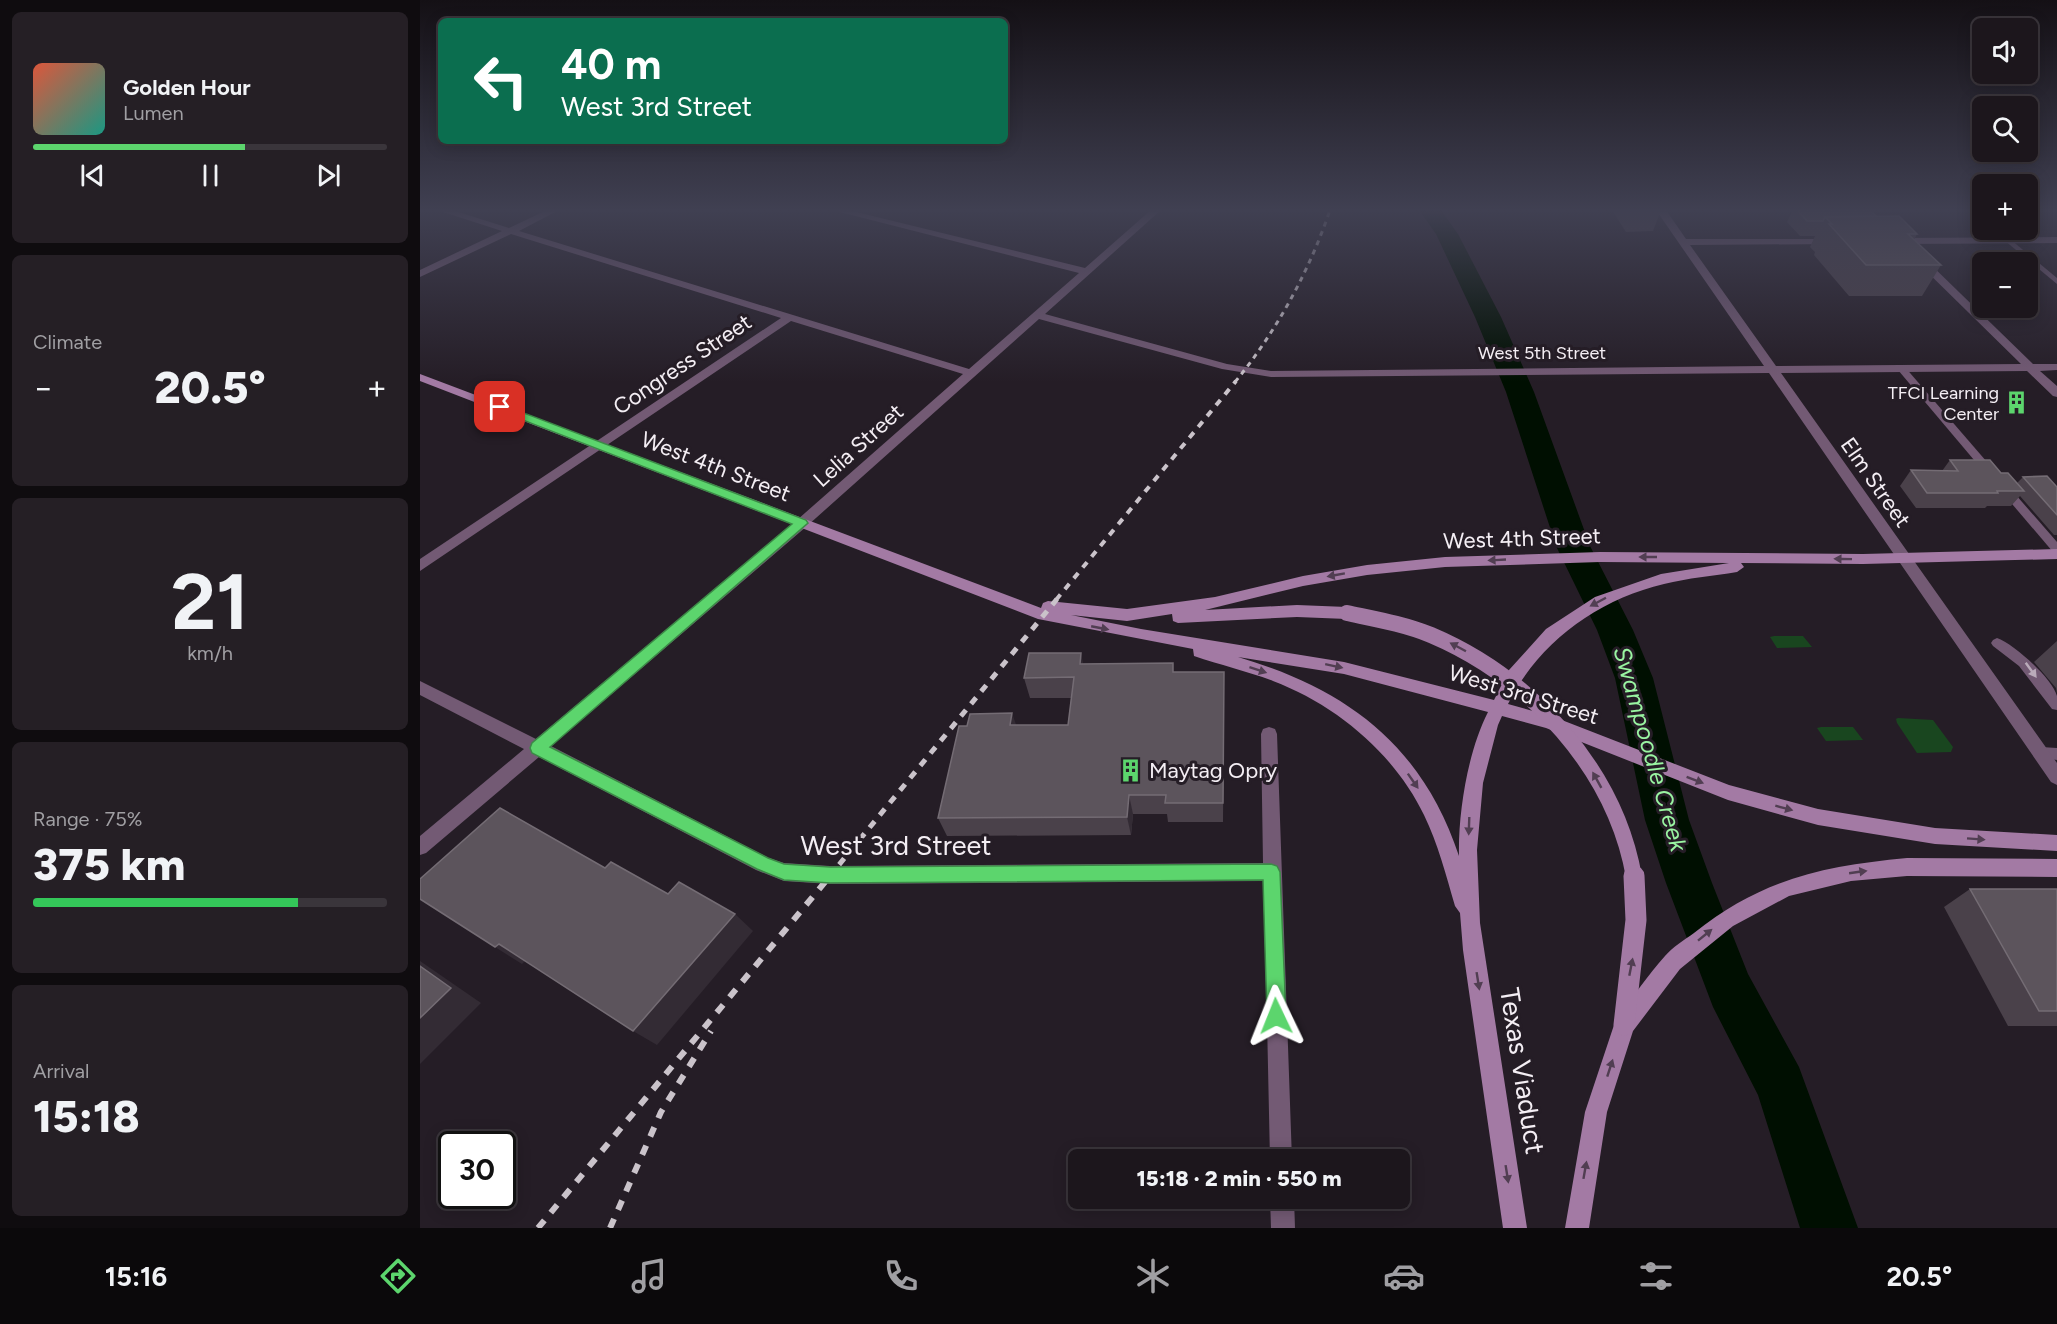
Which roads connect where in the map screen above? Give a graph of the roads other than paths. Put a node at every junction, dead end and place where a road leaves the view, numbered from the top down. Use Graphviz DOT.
graph roads {
  1 [pos="434,267"];
  2 [pos="624,267"];
  3 [pos="1070,267"];
  4 [pos="1089,267"];
  5 [pos="1700,267"];
  6 [pos="1925,267"];
  7 [pos="2040,267"];
  8 [pos="1085,271"];
  9 [pos="420,274"];
  10 [pos="2057,282"];
  11 [pos="1035,315"];
  12 [pos="788,318"];
  13 [pos="2031,367"];
  14 [pos="2057,367"];
  15 [pos="1900,368"];
  16 [pos="1773,370"];
  17 [pos="971,373"];
  18 [pos="420,377"];
  19 [pos="2057,393"];
  20 [pos="601,445"];
  21 [pos="802,523"];
  22 [pos="2057,549"];
  23 [pos="2057,554"];
  24 [pos="1902,556"];
  25 [pos="1794,558"];
  26 [pos="420,566"];
  27 [pos="995,597"];
  28 [pos="1043,615"];
  29 [pos="1127,615"];
  30 [pos="1141,635"];
  31 [pos="1997,643"];
  32 [pos="420,687"];
  33 [pos="2057,705"];
  34 [pos="1497,708"];
  35 [pos="1269,734"];
  36 [pos="538,748"];
  37 [pos="2041,753"];
  38 [pos="2057,754"];
  39 [pos="2057,777"];
  40 [pos="2057,843"];
  41 [pos="420,847"];
  42 [pos="2057,868"];
  43 [pos="1271,872"];
  44 [pos="1470,923"];
  45 [pos="1624,1025"];
  46 [pos="1281,1149"];
  47 [pos="1282,1209"];
  48 [pos="1515,1226"];
  49 [pos="1283,1228"];
  50 [pos="1577,1228"];
  1 -- 9 [label="street"];
  2 -- 12 [label="street"];
  3 -- 8 [label="street"];
  4 -- 8 [label="street, Lelia Street"];
  5 -- 16 [label="street, Elm Street"];
  6 -- 13 [label="street"];
  7 -- 10 [label="lane"];
  8 -- 11 [label="street, Lelia Street"];
  11 -- 16 [label="street, West 5th Street"];
  11 -- 17 [label="street, Lelia Street"];
  12 -- 17 [label="street"];
  12 -- 20 [label="street, Congress Street"];
  13 -- 14 [label="street, West 5th Street"];
  13 -- 15 [label="street, West 5th Street"];
  13 -- 19 [label="street"];
  15 -- 16 [label="street, West 5th Street"];
  15 -- 22 [label="lane"];
  16 -- 24 [label="street, Elm Street"];
  17 -- 21 [label="street, Lelia Street"];
  18 -- 20 [label="main road, West 4th Street"];
  20 -- 21 [label="main road, West 4th Street"];
  20 -- 26 [label="street, Congress Street"];
  21 -- 27 [label="main road, West 4th Street"];
  21 -- 36 [label="street, Lelia Street"];
  23 -- 24 [label="main road, West 4th Street"];
  24 -- 25 [label="main road, West 4th Street, one-way"];
  24 -- 37 [label="street, Elm Street"];
  25 -- 29 [label="main road, West 4th Street, one-way"];
  25 -- 34 [label="main road, one-way"];
  27 -- 28 [label="main road, West 4th Street"];
  27 -- 29 [label="main road, West 4th Street"];
  28 -- 30 [label="main road, West 3rd Street, one-way"];
  45 -- 29 [label="main road, one-way, bridge"];
  30 -- 34 [label="main road, West 3rd Street, one-way"];
  30 -- 44 [label="main road, one-way"];
  31 -- 33 [label="lane, one-way"];
  32 -- 36 [label="street, West 3rd Street"];
  34 -- 40 [label="main road, West 3rd Street, one-way"];
  34 -- 44 [label="main road, one-way"];
  35 -- 43 [label="street"];
  36 -- 41 [label="street, Lelia Street"];
  36 -- 43 [label="street, West 3rd Street"];
  37 -- 38 [label="lane"];
  37 -- 39 [label="street, Elm Street"];
  45 -- 42 [label="main road, one-way"];
  43 -- 46 [label="street"];
  44 -- 48 [label="main road, Texas Viaduct, one-way"];
  50 -- 45 [label="main road, one-way"];
  47 -- 49 [label="street"];
}
